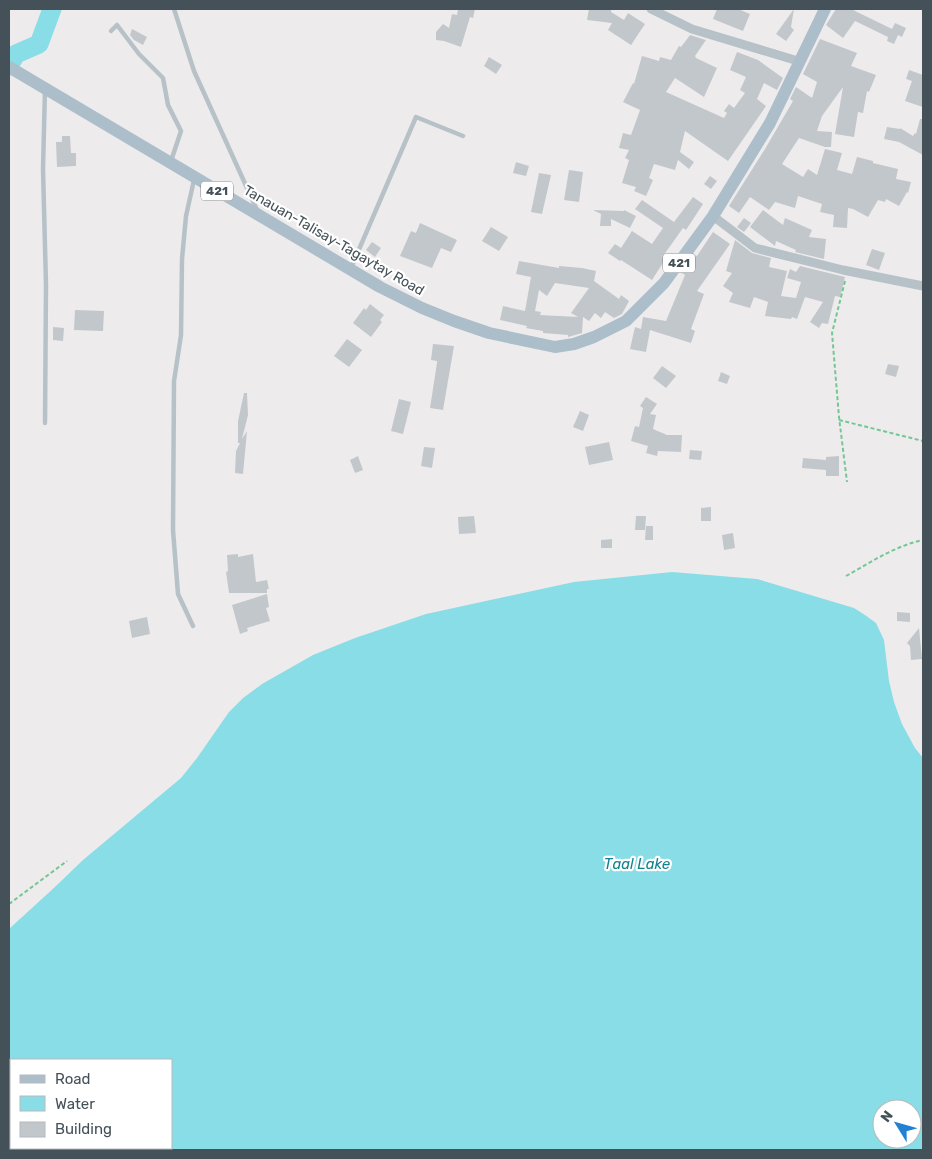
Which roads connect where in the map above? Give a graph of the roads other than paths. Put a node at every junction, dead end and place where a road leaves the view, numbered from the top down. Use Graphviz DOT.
graph roads {
  1 [pos="174,9"];
  2 [pos="651,9"];
  3 [pos="825,9"];
  4 [pos="111,30"];
  5 [pos="798,61"];
  6 [pos="11,68"];
  7 [pos="45,88"];
  8 [pos="463,136"];
  9 [pos="170,164"];
  10 [pos="195,178"];
  11 [pos="260,216"];
  12 [pos="713,216"];
  13 [pos="350,270"];
  14 [pos="923,286"];
  15 [pos="46,423"];
  16 [pos="193,626"];
  1 -- 11 [label="lane"];
  2 -- 5 [label="street"];
  3 -- 5 [label="main road, Tanauan-Talisay-Tagaytay Road / 421"];
  4 -- 9 [label="lane"];
  5 -- 12 [label="main road, Tanauan-Talisay-Tagaytay Road / 421"];
  6 -- 7 [label="main road, Tanauan-Talisay-Tagaytay Road / 421"];
  7 -- 9 [label="main road, Tanauan-Talisay-Tagaytay Road / 421"];
  7 -- 15 [label="lane"];
  8 -- 13 [label="lane"];
  9 -- 10 [label="main road, Tanauan-Talisay-Tagaytay Road / 421"];
  10 -- 11 [label="main road, Tanauan-Talisay-Tagaytay Road / 421"];
  10 -- 16 [label="lane"];
  11 -- 13 [label="main road, Tanauan-Talisay-Tagaytay Road / 421"];
  12 -- 13 [label="main road, Tanauan-Talisay-Tagaytay Road / 421"];
  12 -- 14 [label="street"];
}
